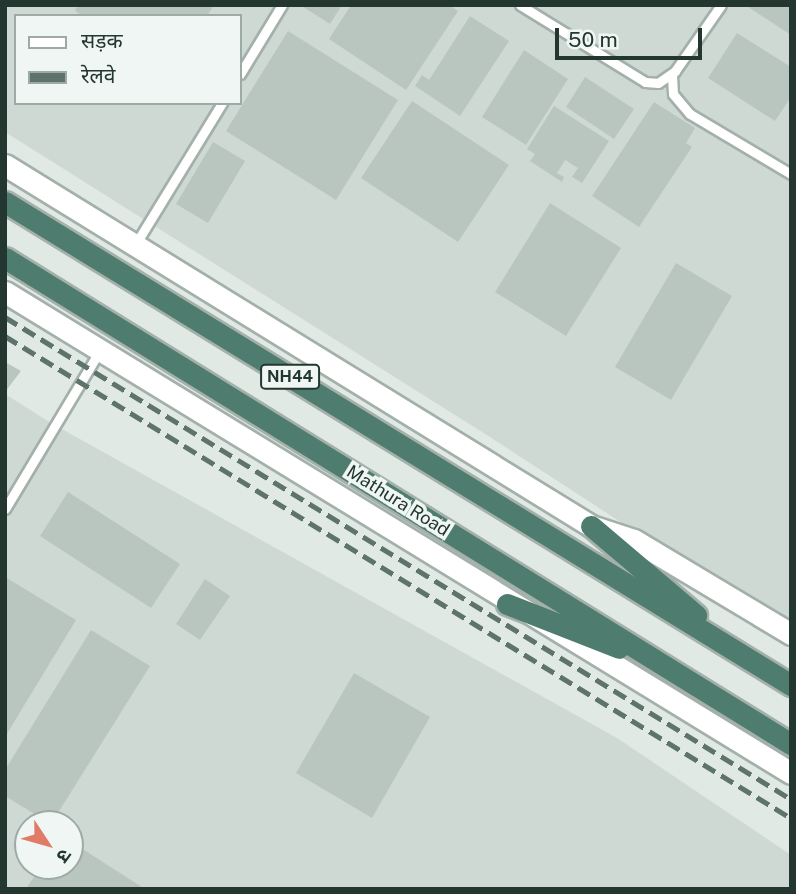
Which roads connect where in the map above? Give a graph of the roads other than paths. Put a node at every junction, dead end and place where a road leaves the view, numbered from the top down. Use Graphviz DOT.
graph roads {
  1 [pos="282,5"];
  2 [pos="520,5"];
  3 [pos="721,5"];
  4 [pos="242,71"];
  5 [pos="672,75"];
  6 [pos="221,105"];
  7 [pos="5,165"];
  8 [pos="791,174"];
  9 [pos="5,202"];
  10 [pos="135,246"];
  11 [pos="5,258"];
  12 [pos="5,292"];
  13 [pos="99,352"];
  14 [pos="5,509"];
  15 [pos="591,526"];
  16 [pos="507,604"];
  17 [pos="791,634"];
  18 [pos="736,651"];
  19 [pos="666,667"];
  20 [pos="791,685"];
  21 [pos="791,744"];
  22 [pos="791,774"];
  1 -- 4 [label="lane"];
  2 -- 5 [label="lane"];
  3 -- 5 [label="lane"];
  5 -- 8 [label="lane"];
  6 -- 10 [label="lane"];
  7 -- 10 [label="main road"];
  9 -- 18 [label="highway, NH44"];
  10 -- 15 [label="main road"];
  11 -- 19 [label="highway, Mathura Road / NH44"];
  12 -- 13 [label="main road"];
  13 -- 14 [label="lane"];
  13 -- 16 [label="main road"];
  15 -- 17 [label="main road"];
  15 -- 18 [label="highway"];
  16 -- 19 [label="highway"];
  16 -- 22 [label="main road"];
  18 -- 20 [label="highway, NH44"];
  19 -- 21 [label="highway, Mathura Road / NH44"];
}
